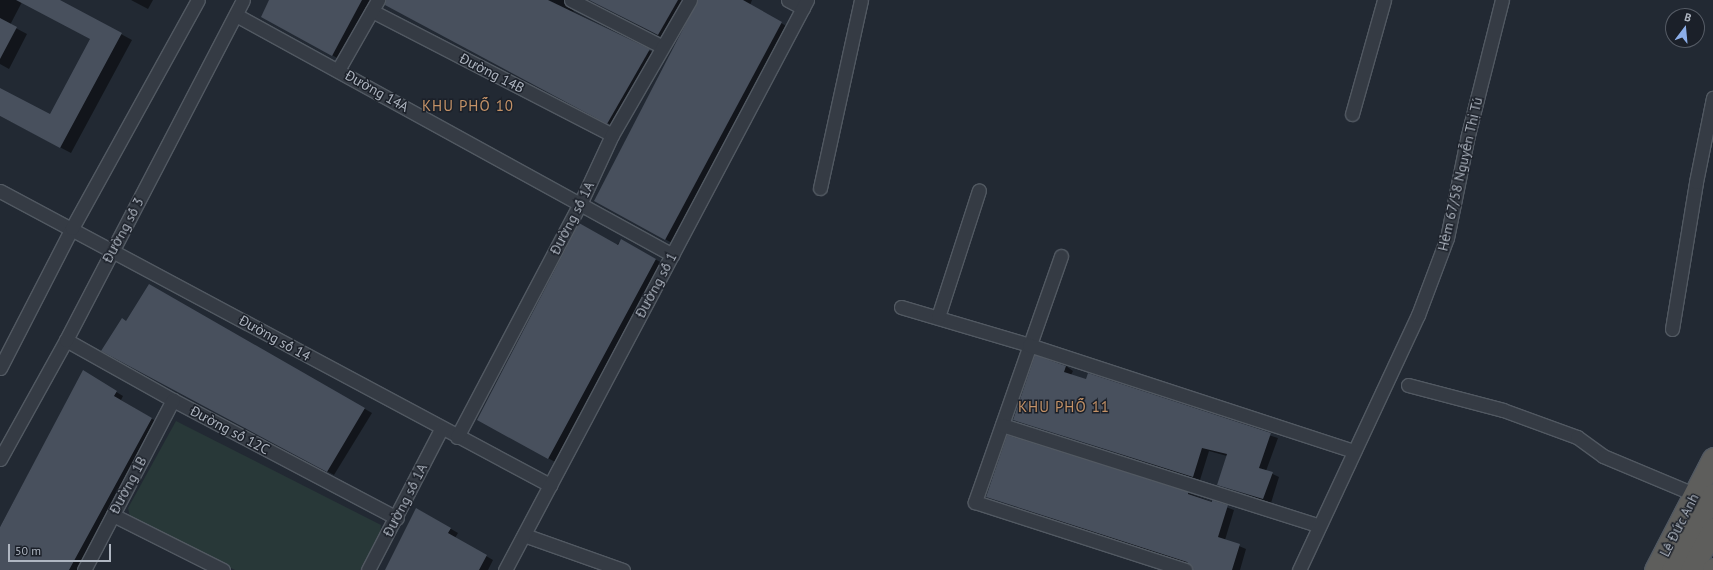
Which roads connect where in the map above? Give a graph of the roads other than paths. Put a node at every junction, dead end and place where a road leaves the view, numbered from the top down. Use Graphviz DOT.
graph roads {
  1 [pos="198,0"];
  2 [pos="243,0"];
  3 [pos="571,0"];
  4 [pos="690,0"];
  5 [pos="788,0"];
  6 [pos="861,0"];
  7 [pos="1384,0"];
  8 [pos="1502,0"];
  9 [pos="805,4"];
  10 [pos="375,5"];
  11 [pos="236,15"];
  12 [pos="661,46"];
  13 [pos="338,70"];
  14 [pos="1713,98"];
  15 [pos="1352,114"];
  16 [pos="612,135"];
  17 [pos="820,188"];
  18 [pos="979,190"];
  19 [pos="0,191"];
  20 [pos="580,204"];
  21 [pos="72,228"];
  22 [pos="113,249"];
  23 [pos="672,255"];
  24 [pos="1061,256"];
  25 [pos="901,307"];
  26 [pos="938,317"];
  27 [pos="1672,329"];
  28 [pos="66,340"];
  29 [pos="1029,345"];
  30 [pos="0,368"];
  31 [pos="1408,385"];
  32 [pos="173,400"];
  33 [pos="1002,425"];
  34 [pos="441,429"];
  35 [pos="457,437"];
  36 [pos="1353,452"];
  37 [pos="1713,458"];
  38 [pos="0,459"];
  39 [pos="550,485"];
  40 [pos="1704,494"];
  41 [pos="113,516"];
  42 [pos="397,518"];
  43 [pos="1318,525"];
  44 [pos="1713,529"];
  45 [pos="524,535"];
  46 [pos="84,570"];
  47 [pos="223,570"];
  48 [pos="368,570"];
  49 [pos="504,570"];
  50 [pos="623,570"];
  51 [pos="1185,570"];
  52 [pos="1299,570"];
  53 [pos="1655,570"];
  54 [pos="1672,570"];
  55 [pos="1692,570"];
  1 -- 21 [label="street"];
  2 -- 11 [label="street, Đường số 3"];
  3 -- 12 [label="street"];
  4 -- 12 [label="street, Đường số 1A"];
  5 -- 9 [label="street"];
  6 -- 17 [label="street"];
  7 -- 15 [label="street"];
  8 -- 36 [label="street, Hẻm 67/58 Nguyễn Thị Tú"];
  9 -- 23 [label="street, Đường số 1"];
  10 -- 13 [label="street"];
  10 -- 16 [label="street, Đường 14B"];
  11 -- 13 [label="street, Đường 14A"];
  11 -- 22 [label="street, Đường số 3"];
  12 -- 16 [label="street, Đường số 1A"];
  13 -- 20 [label="street, Đường 14A"];
  14 -- 27 [label="street"];
  16 -- 20 [label="street, Đường số 1A"];
  18 -- 26 [label="street"];
  19 -- 21 [label="street, Đường số 14"];
  20 -- 23 [label="street, Đường 14A"];
  20 -- 35 [label="street, Đường số 1A"];
  21 -- 22 [label="street, Đường số 14"];
  21 -- 30 [label="street"];
  22 -- 28 [label="street, Đường số 3"];
  22 -- 34 [label="street, Đường số 14"];
  23 -- 39 [label="street, Đường số 1"];
  24 -- 29 [label="street"];
  25 -- 26 [label="street"];
  26 -- 29 [label="street"];
  28 -- 32 [label="street, Đường số 12C"];
  28 -- 38 [label="street, Đường số 3"];
  29 -- 33 [label="street"];
  29 -- 36 [label="street"];
  31 -- 40 [label="street"];
  32 -- 41 [label="street, Đường 1B"];
  32 -- 42 [label="street, Đường số 12C"];
  33 -- 43 [label="street"];
  33 -- 51 [label="street"];
  34 -- 35 [label="street, Đường số 14"];
  34 -- 42 [label="street, Đường số 1A"];
  35 -- 39 [label="street, Đường số 14"];
  36 -- 43 [label="street, Hẻm 67/58 Nguyễn Thị Tú"];
  37 -- 40 [label="highway, Lê Đức Anh"];
  39 -- 45 [label="street, Đường số 1"];
  40 -- 53 [label="highway, Lê Đức Anh"];
  40 -- 54 [label="highway, Lê Đức Anh"];
  41 -- 46 [label="street, Đường 1B"];
  41 -- 47 [label="street"];
  42 -- 48 [label="street, Đường số 1A"];
  43 -- 52 [label="street, Hẻm 67/58 Nguyễn Thị Tú"];
  44 -- 55 [label="highway"];
  45 -- 49 [label="street, Đường số 1"];
  45 -- 50 [label="street"];
}
